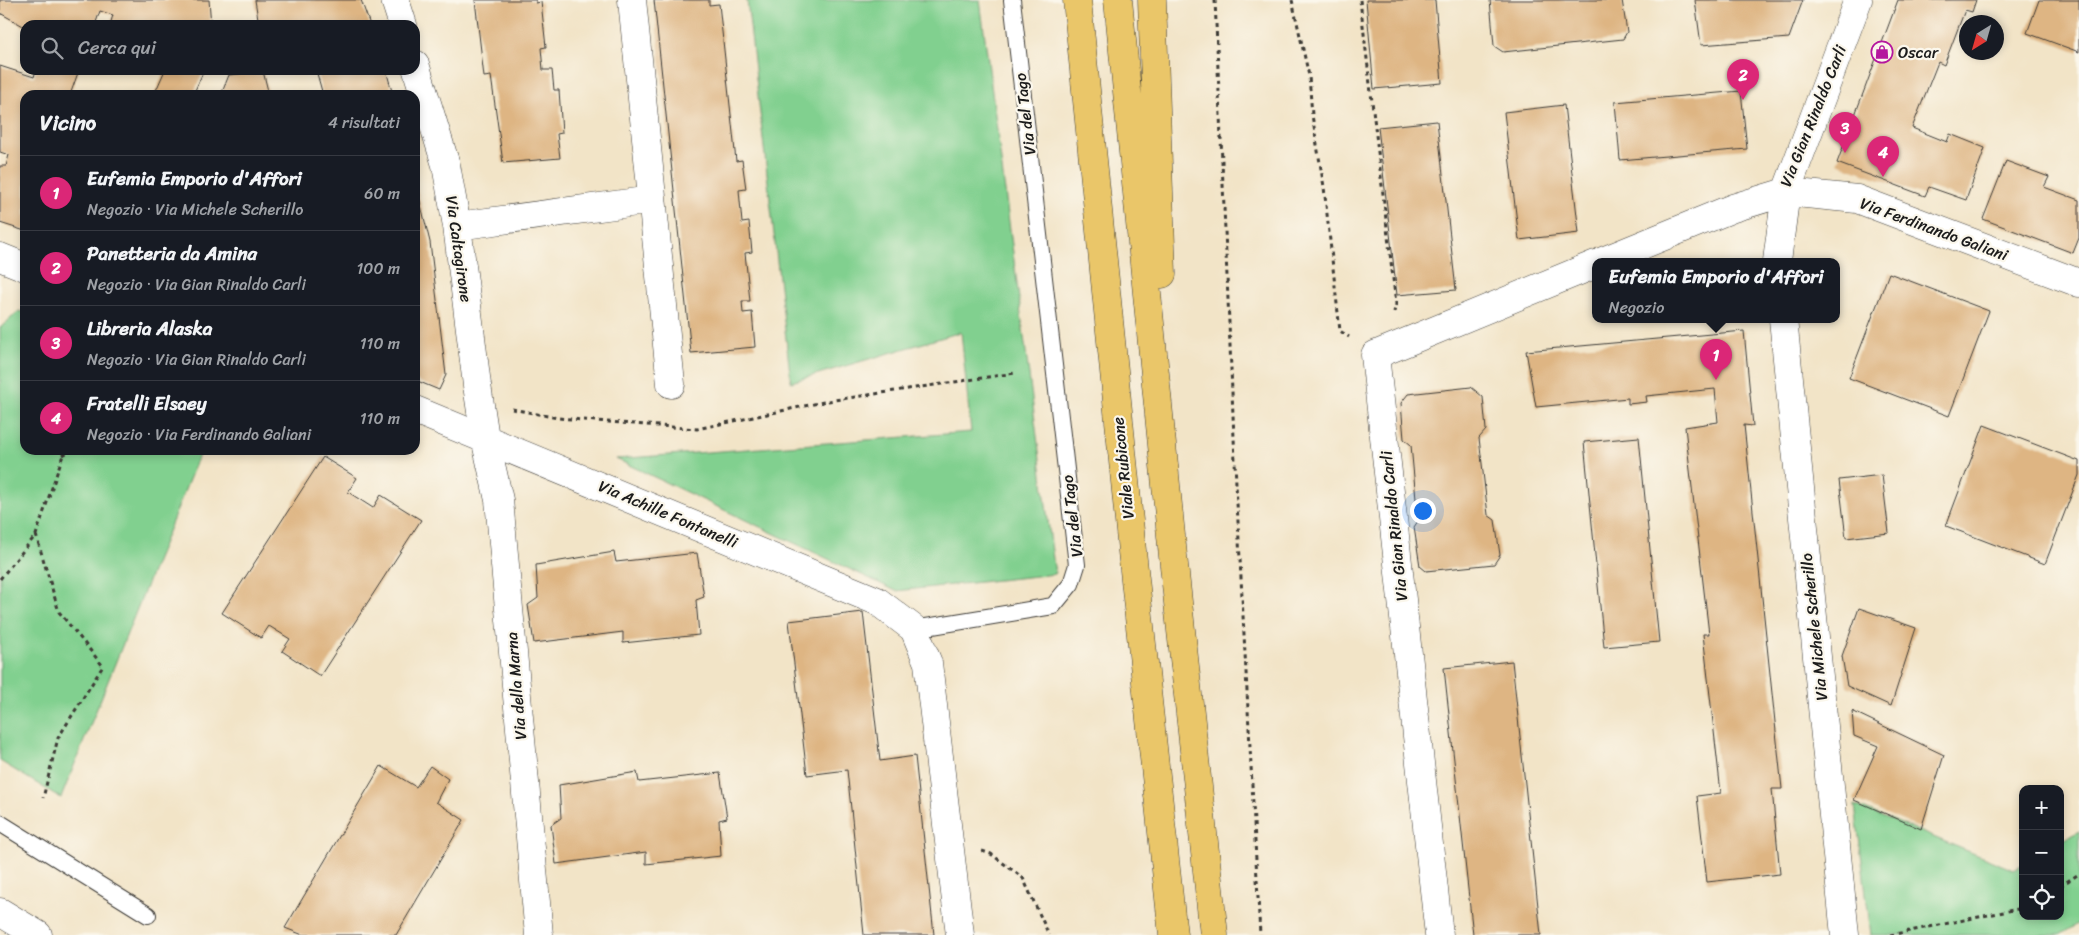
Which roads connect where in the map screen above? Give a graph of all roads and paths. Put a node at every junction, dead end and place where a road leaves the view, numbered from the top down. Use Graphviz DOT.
graph roads {
  1 [pos="395,0"];
  2 [pos="632,0"];
  3 [pos="1012,0"];
  4 [pos="1118,0"];
  5 [pos="1152,0"];
  6 [pos="1214,0"];
  7 [pos="1292,0"];
  8 [pos="1360,0"];
  9 [pos="1858,0"];
  10 [pos="1076,6"];
  11 [pos="401,20"];
  12 [pos="418,75"];
  13 [pos="1786,192"];
  14 [pos="652,200"];
  15 [pos="457,226"];
  16 [pos="0,257"];
  17 [pos="1611,258"];
  18 [pos="1777,258"];
  19 [pos="20,264"];
  20 [pos="1592,266"];
  21 [pos="2079,283"];
  22 [pos="1783,323"];
  23 [pos="1375,355"];
  24 [pos="1015,373"];
  25 [pos="671,384"];
  26 [pos="511,409"];
  27 [pos="420,412"];
  28 [pos="485,438"];
  29 [pos="63,455"];
  30 [pos="36,536"];
  31 [pos="1173,556"];
  32 [pos="0,579"];
  33 [pos="914,629"];
  34 [pos="42,798"];
  35 [pos="0,823"];
  36 [pos="977,849"];
  37 [pos="2079,874"];
  38 [pos="2064,883"];
  39 [pos="2019,909"];
  40 [pos="0,912"];
  41 [pos="148,915"];
  42 [pos="38,935"];
  43 [pos="539,935"];
  44 [pos="960,935"];
  45 [pos="1049,935"];
  46 [pos="1173,935"];
  47 [pos="1214,935"];
  48 [pos="1260,935"];
  49 [pos="1439,935"];
  50 [pos="1845,935"];
  51 [pos="1890,935"];
  1 -- 11 [label="street"];
  2 -- 14 [label="street"];
  3 -- 33 [label="lane, Via del Tago"];
  4 -- 31 [label="highway"];
  5 -- 31 [label="highway"];
  6 -- 48 [label="path"];
  7 -- 23 [label="path"];
  8 -- 23 [label="path"];
  9 -- 13 [label="street, Via Gian Rinaldo Carli"];
  10 -- 46 [label="highway, Viale Rubicone"];
  12 -- 15 [label="street, Via Caltagirone"];
  13 -- 17 [label="street, Via Gian Rinaldo Carli"];
  13 -- 18 [label="street"];
  13 -- 21 [label="street, Via Ferdinando Galiani"];
  14 -- 15 [label="street"];
  14 -- 25 [label="street"];
  15 -- 28 [label="street, Via Caltagirone"];
  16 -- 19 [label="street"];
  20 -- 23 [label="street"];
  22 -- 50 [label="street, Via Michele Scherillo"];
  23 -- 49 [label="street, Via Gian Rinaldo Carli"];
  24 -- 26 [label="path"];
  27 -- 28 [label="street, Via Achille Fontanelli"];
  28 -- 33 [label="street, Via Achille Fontanelli"];
  28 -- 43 [label="street, Via della Marna"];
  29 -- 30 [label="path"];
  30 -- 32 [label="path"];
  30 -- 34 [label="path"];
  31 -- 47 [label="highway"];
  33 -- 44 [label="street"];
  35 -- 41 [label="lane"];
  36 -- 45 [label="path"];
  37 -- 38 [label="path"];
  39 -- 51 [label="path"];
  40 -- 42 [label="street"];
}
